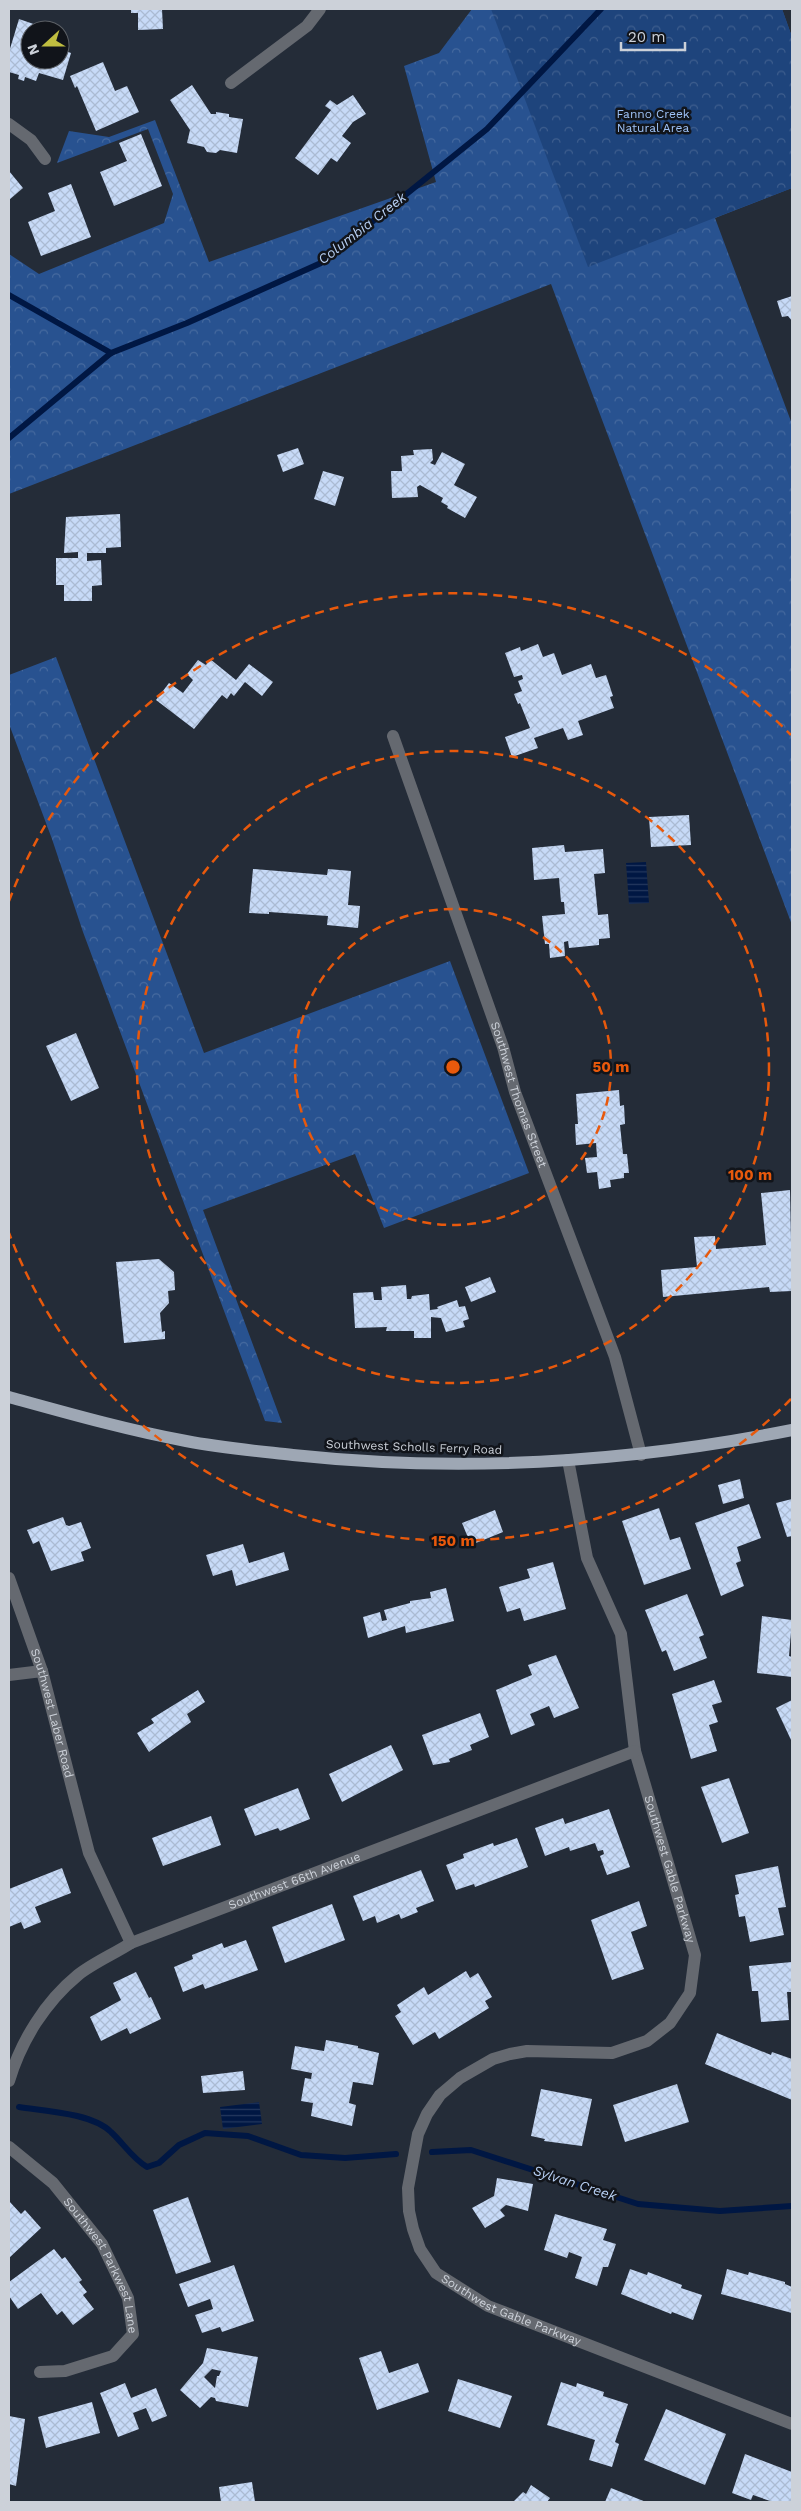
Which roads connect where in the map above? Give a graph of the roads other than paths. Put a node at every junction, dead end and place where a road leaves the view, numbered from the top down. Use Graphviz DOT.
graph roads {
  1 [pos="320,9"];
  2 [pos="231,83"];
  3 [pos="9,124"];
  4 [pos="45,159"];
  5 [pos="393,736"];
  6 [pos="9,1397"];
  7 [pos="792,1430"];
  8 [pos="641,1455"];
  9 [pos="568,1460"];
  10 [pos="9,1578"];
  11 [pos="42,1670"];
  12 [pos="9,1675"];
  13 [pos="635,1751"];
  14 [pos="131,1943"];
  15 [pos="9,2081"];
  16 [pos="9,2147"];
  17 [pos="40,2372"];
  18 [pos="792,2424"];
  1 -- 2 [label="street"];
  3 -- 4 [label="street"];
  5 -- 8 [label="street, Southwest Thomas Street"];
  6 -- 9 [label="main road, Southwest Scholls Ferry Road"];
  7 -- 8 [label="main road, Southwest Scholls Ferry Road"];
  8 -- 9 [label="main road, Southwest Scholls Ferry Road"];
  9 -- 13 [label="street, Southwest Gable Parkway"];
  10 -- 11 [label="street, Southwest Laber Road"];
  11 -- 12 [label="street"];
  11 -- 14 [label="street, Southwest Laber Road"];
  13 -- 14 [label="street, Southwest 66th Avenue"];
  13 -- 18 [label="street, Southwest Gable Parkway"];
  14 -- 15 [label="street, Southwest 66th Avenue"];
  16 -- 17 [label="street, Southwest Parkwest Lane"];
}
